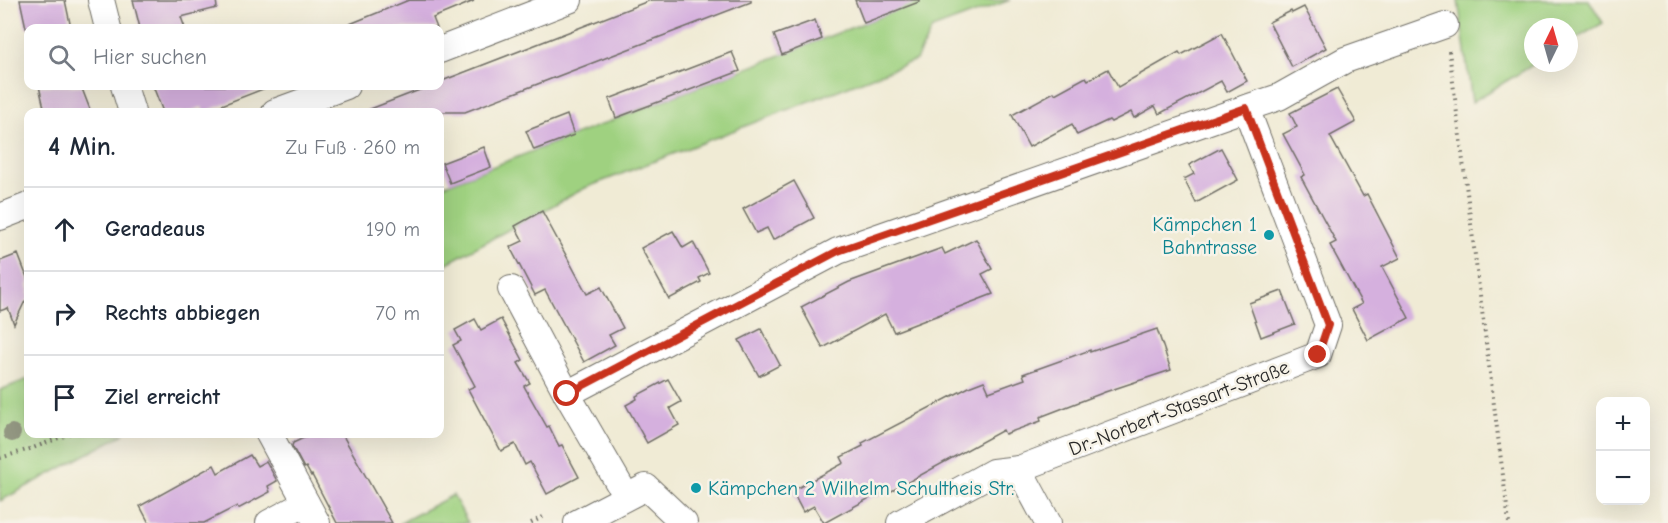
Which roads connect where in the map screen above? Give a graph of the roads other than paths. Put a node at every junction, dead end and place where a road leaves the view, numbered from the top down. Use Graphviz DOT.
graph roads {
  1 [pos="101,0"];
  2 [pos="569,0"];
  3 [pos="107,24"];
  4 [pos="1445,25"];
  5 [pos="444,48"];
  6 [pos="125,90"];
  7 [pos="335,90"];
  8 [pos="131,108"];
  9 [pos="287,108"];
  10 [pos="1246,108"];
  11 [pos="24,208"];
  12 [pos="0,217"];
  13 [pos="511,289"];
  14 [pos="567,394"];
  15 [pos="271,438"];
  16 [pos="1019,469"];
  17 [pos="626,496"];
  18 [pos="312,513"];
  19 [pos="269,523"];
  20 [pos="577,523"];
  21 [pos="684,523"];
  22 [pos="900,523"];
  23 [pos="1048,523"];
  1 -- 3 [label="street"];
  2 -- 5 [label="street"];
  4 -- 10 [label="street"];
  6 -- 8 [label="street"];
  7 -- 9 [label="street"];
  10 -- 14 [label="street"];
  10 -- 16 [label="street, Dr.-Norbert-Stassart-Straße"];
  11 -- 12 [label="street"];
  13 -- 14 [label="street"];
  14 -- 17 [label="street"];
  15 -- 18 [label="street"];
  16 -- 22 [label="street"];
  16 -- 23 [label="street"];
  17 -- 20 [label="street"];
  17 -- 21 [label="street"];
  18 -- 19 [label="street"];
}
